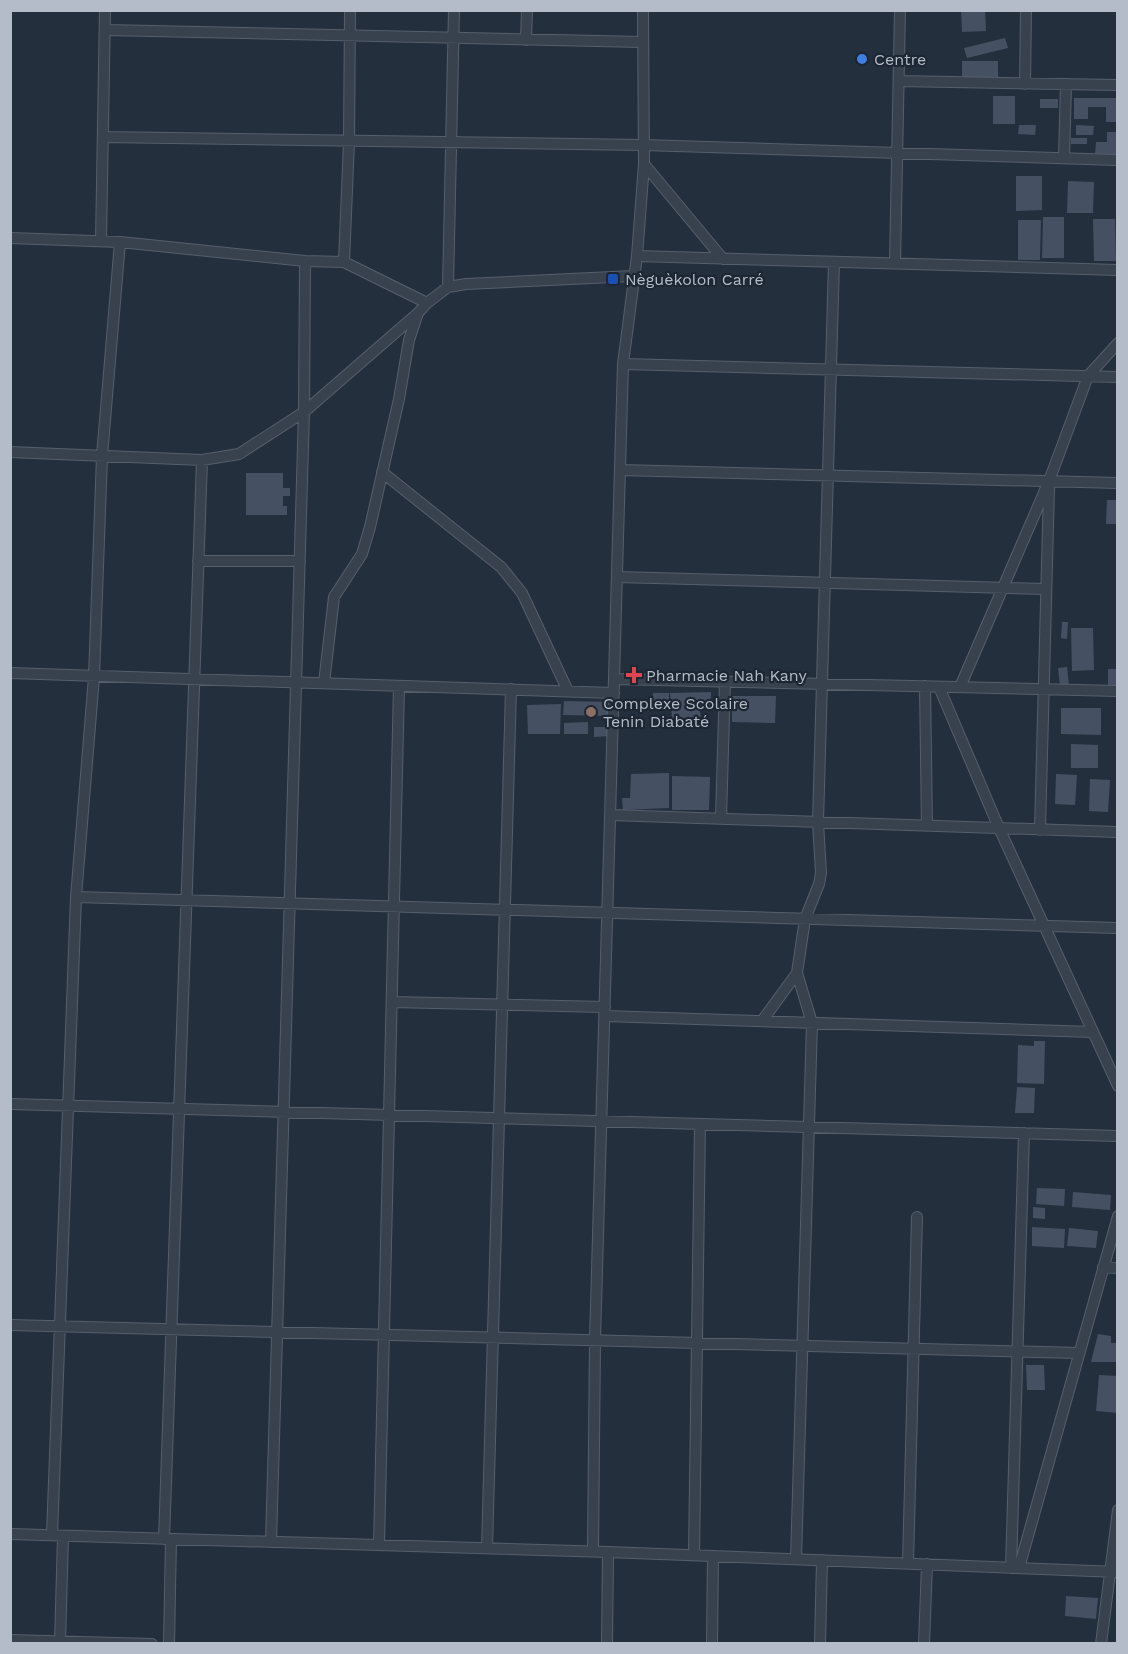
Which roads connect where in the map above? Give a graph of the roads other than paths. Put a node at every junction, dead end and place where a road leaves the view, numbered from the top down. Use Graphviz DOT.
graph roads {
  1 [pos="105,10"];
  2 [pos="350,10"];
  3 [pos="454,10"];
  4 [pos="527,10"];
  5 [pos="643,10"];
  6 [pos="900,10"];
  7 [pos="1026,10"];
  8 [pos="105,30"];
  9 [pos="350,35"];
  10 [pos="454,38"];
  11 [pos="526,40"];
  12 [pos="643,42"];
  13 [pos="899,81"];
  14 [pos="1025,84"];
  15 [pos="1066,84"];
  16 [pos="1118,85"];
  17 [pos="103,137"];
  18 [pos="349,141"];
  19 [pos="452,144"];
  20 [pos="643,145"];
  21 [pos="897,154"];
  22 [pos="1064,158"];
  23 [pos="1118,160"];
  24 [pos="644,164"];
  25 [pos="10,238"];
  26 [pos="101,241"];
  27 [pos="120,242"];
  28 [pos="636,256"];
  29 [pos="723,259"];
  30 [pos="305,261"];
  31 [pos="344,262"];
  32 [pos="834,262"];
  33 [pos="895,264"];
  34 [pos="1118,270"];
  35 [pos="633,276"];
  36 [pos="448,287"];
  37 [pos="427,303"];
  38 [pos="418,313"];
  39 [pos="1118,343"];
  40 [pos="623,364"];
  41 [pos="831,369"];
  42 [pos="1088,376"];
  43 [pos="1118,377"];
  44 [pos="304,412"];
  45 [pos="10,452"];
  46 [pos="102,456"];
  47 [pos="202,460"];
  48 [pos="620,470"];
  49 [pos="382,472"];
  50 [pos="828,475"];
  51 [pos="1049,481"];
  52 [pos="1118,483"];
  53 [pos="198,561"];
  54 [pos="300,561"];
  55 [pos="617,577"];
  56 [pos="825,583"];
  57 [pos="1003,588"];
  58 [pos="1046,589"];
  59 [pos="10,673"];
  60 [pos="94,677"];
  61 [pos="194,679"];
  62 [pos="614,679"];
  63 [pos="726,681"];
  64 [pos="296,682"];
  65 [pos="324,683"];
  66 [pos="822,684"];
  67 [pos="399,686"];
  68 [pos="925,686"];
  69 [pos="939,687"];
  70 [pos="960,687"];
  71 [pos="511,689"];
  72 [pos="1043,689"];
  73 [pos="568,691"];
  74 [pos="1118,691"];
  75 [pos="614,693"];
  76 [pos="611,814"];
  77 [pos="721,818"];
  78 [pos="818,822"];
  79 [pos="927,826"];
  80 [pos="999,828"];
  81 [pos="1040,830"];
  82 [pos="1118,832"];
  83 [pos="76,897"];
  84 [pos="186,900"];
  85 [pos="289,903"];
  86 [pos="394,906"];
  87 [pos="505,909"];
  88 [pos="608,913"];
  89 [pos="805,919"];
  90 [pos="1045,926"];
  91 [pos="1118,928"];
  92 [pos="797,973"];
  93 [pos="392,1002"];
  94 [pos="502,1005"];
  95 [pos="605,1011"];
  96 [pos="762,1021"];
  97 [pos="812,1023"];
  98 [pos="1093,1032"];
  99 [pos="1118,1086"];
  100 [pos="10,1104"];
  101 [pos="68,1106"];
  102 [pos="179,1109"];
  103 [pos="283,1112"];
  104 [pos="389,1115"];
  105 [pos="499,1118"];
  106 [pos="602,1121"];
  107 [pos="700,1124"];
  108 [pos="809,1127"];
  109 [pos="1024,1133"];
  110 [pos="1118,1136"];
  111 [pos="1118,1216"];
  112 [pos="917,1217"];
  113 [pos="1103,1267"];
  114 [pos="1118,1268"];
  115 [pos="10,1325"];
  116 [pos="60,1326"];
  117 [pos="171,1329"];
  118 [pos="277,1332"];
  119 [pos="384,1335"];
  120 [pos="493,1337"];
  121 [pos="595,1340"];
  122 [pos="697,1343"];
  123 [pos="802,1346"];
  124 [pos="914,1348"];
  125 [pos="1018,1351"];
  126 [pos="1078,1353"];
  127 [pos="1118,1510"];
  128 [pos="10,1534"];
  129 [pos="58,1536"];
  130 [pos="167,1539"];
  131 [pos="271,1542"];
  132 [pos="380,1545"];
  133 [pos="487,1548"];
  134 [pos="593,1551"];
  135 [pos="608,1552"];
  136 [pos="694,1555"];
  137 [pos="713,1556"];
  138 [pos="796,1559"];
  139 [pos="822,1560"];
  140 [pos="908,1563"];
  141 [pos="927,1564"];
  142 [pos="1015,1568"];
  143 [pos="1114,1572"];
  144 [pos="10,1640"];
  145 [pos="60,1642"];
  146 [pos="152,1644"];
  147 [pos="169,1644"];
  148 [pos="607,1644"];
  149 [pos="712,1644"];
  150 [pos="820,1644"];
  151 [pos="924,1644"];
  152 [pos="1101,1644"];
  1 -- 8 [label="street"];
  2 -- 9 [label="street"];
  3 -- 10 [label="street"];
  4 -- 11 [label="street"];
  5 -- 12 [label="street"];
  6 -- 13 [label="street"];
  7 -- 14 [label="street"];
  8 -- 9 [label="street"];
  8 -- 17 [label="street"];
  9 -- 10 [label="street"];
  9 -- 18 [label="street"];
  10 -- 11 [label="street"];
  10 -- 19 [label="street"];
  11 -- 12 [label="street"];
  12 -- 20 [label="street"];
  13 -- 14 [label="street"];
  13 -- 21 [label="street"];
  14 -- 15 [label="street"];
  15 -- 16 [label="street"];
  15 -- 22 [label="street"];
  17 -- 18 [label="street"];
  17 -- 26 [label="street"];
  18 -- 19 [label="street"];
  18 -- 31 [label="street"];
  19 -- 20 [label="street"];
  19 -- 36 [label="street"];
  20 -- 21 [label="street"];
  20 -- 24 [label="street"];
  21 -- 22 [label="street"];
  21 -- 33 [label="street"];
  22 -- 23 [label="street"];
  24 -- 28 [label="street"];
  24 -- 29 [label="street"];
  25 -- 26 [label="street"];
  26 -- 27 [label="street"];
  27 -- 30 [label="street"];
  27 -- 46 [label="street"];
  28 -- 29 [label="street"];
  28 -- 35 [label="street"];
  29 -- 32 [label="street"];
  30 -- 31 [label="street"];
  30 -- 44 [label="street"];
  31 -- 37 [label="street"];
  32 -- 33 [label="street"];
  32 -- 41 [label="street"];
  33 -- 34 [label="street"];
  35 -- 36 [label="street"];
  35 -- 40 [label="street"];
  36 -- 37 [label="street"];
  37 -- 38 [label="street"];
  38 -- 44 [label="street"];
  38 -- 49 [label="street"];
  39 -- 42 [label="street"];
  40 -- 41 [label="street"];
  40 -- 48 [label="street"];
  41 -- 42 [label="street"];
  41 -- 50 [label="street"];
  42 -- 43 [label="street"];
  42 -- 51 [label="street"];
  44 -- 47 [label="street"];
  44 -- 54 [label="street"];
  45 -- 46 [label="street"];
  46 -- 47 [label="street"];
  46 -- 60 [label="street"];
  47 -- 53 [label="street"];
  48 -- 50 [label="street"];
  48 -- 55 [label="street"];
  49 -- 65 [label="street"];
  49 -- 73 [label="street"];
  50 -- 51 [label="street"];
  50 -- 56 [label="street"];
  51 -- 52 [label="street"];
  51 -- 57 [label="street"];
  51 -- 58 [label="street"];
  53 -- 54 [label="street"];
  53 -- 61 [label="street"];
  54 -- 64 [label="street"];
  55 -- 56 [label="street"];
  55 -- 62 [label="street"];
  56 -- 57 [label="street"];
  56 -- 66 [label="street"];
  57 -- 58 [label="street"];
  57 -- 70 [label="street"];
  58 -- 72 [label="street"];
  59 -- 60 [label="street"];
  60 -- 61 [label="street"];
  60 -- 83 [label="street"];
  61 -- 64 [label="street"];
  61 -- 84 [label="street"];
  62 -- 63 [label="street"];
  62 -- 75 [label="street"];
  63 -- 66 [label="street"];
  63 -- 77 [label="street"];
  64 -- 65 [label="street"];
  64 -- 85 [label="street"];
  65 -- 67 [label="street"];
  66 -- 68 [label="street"];
  66 -- 78 [label="street"];
  67 -- 71 [label="street"];
  67 -- 86 [label="street"];
  68 -- 69 [label="street"];
  68 -- 79 [label="street"];
  69 -- 70 [label="street"];
  69 -- 80 [label="street"];
  70 -- 72 [label="street"];
  71 -- 73 [label="street"];
  71 -- 87 [label="street"];
  72 -- 74 [label="street"];
  72 -- 81 [label="street"];
  73 -- 75 [label="street"];
  75 -- 76 [label="street"];
  76 -- 77 [label="street"];
  76 -- 88 [label="street"];
  77 -- 78 [label="street"];
  78 -- 79 [label="street"];
  78 -- 89 [label="street"];
  79 -- 80 [label="street"];
  80 -- 81 [label="street"];
  80 -- 90 [label="street"];
  81 -- 82 [label="street"];
  83 -- 84 [label="street"];
  83 -- 101 [label="street"];
  84 -- 85 [label="street"];
  84 -- 102 [label="street"];
  85 -- 86 [label="street"];
  85 -- 103 [label="street"];
  86 -- 87 [label="street"];
  86 -- 93 [label="street"];
  87 -- 88 [label="street"];
  87 -- 94 [label="street"];
  88 -- 89 [label="street"];
  88 -- 95 [label="street"];
  89 -- 90 [label="street"];
  89 -- 92 [label="street"];
  90 -- 91 [label="street"];
  90 -- 98 [label="street"];
  92 -- 96 [label="street"];
  92 -- 97 [label="street"];
  93 -- 94 [label="street"];
  93 -- 104 [label="street"];
  94 -- 95 [label="street"];
  94 -- 105 [label="street"];
  95 -- 96 [label="street"];
  95 -- 106 [label="street"];
  96 -- 97 [label="street"];
  97 -- 98 [label="street"];
  97 -- 108 [label="street"];
  98 -- 99 [label="street"];
  100 -- 101 [label="street"];
  101 -- 102 [label="street"];
  101 -- 116 [label="street"];
  102 -- 103 [label="street"];
  102 -- 117 [label="street"];
  103 -- 104 [label="street"];
  103 -- 118 [label="street"];
  104 -- 105 [label="street"];
  104 -- 119 [label="street"];
  105 -- 106 [label="street"];
  105 -- 120 [label="street"];
  106 -- 107 [label="street"];
  106 -- 121 [label="street"];
  107 -- 108 [label="street"];
  107 -- 122 [label="street"];
  108 -- 109 [label="street"];
  108 -- 123 [label="street"];
  109 -- 110 [label="street"];
  109 -- 125 [label="street"];
  111 -- 113 [label="street"];
  112 -- 124 [label="street"];
  113 -- 114 [label="street"];
  113 -- 126 [label="street"];
  115 -- 116 [label="street"];
  116 -- 117 [label="street"];
  116 -- 129 [label="street"];
  117 -- 118 [label="street"];
  117 -- 130 [label="street"];
  118 -- 119 [label="street"];
  118 -- 131 [label="street"];
  119 -- 120 [label="street"];
  119 -- 132 [label="street"];
  120 -- 121 [label="street"];
  120 -- 133 [label="street"];
  121 -- 122 [label="street"];
  121 -- 134 [label="street"];
  122 -- 123 [label="street"];
  122 -- 136 [label="street"];
  123 -- 124 [label="street"];
  123 -- 138 [label="street"];
  124 -- 125 [label="street"];
  124 -- 140 [label="street"];
  125 -- 126 [label="street"];
  125 -- 142 [label="street"];
  126 -- 142 [label="street"];
  127 -- 143 [label="street"];
  128 -- 129 [label="street"];
  129 -- 130 [label="street"];
  129 -- 145 [label="street"];
  130 -- 131 [label="street"];
  130 -- 147 [label="street"];
  131 -- 132 [label="street"];
  132 -- 133 [label="street"];
  133 -- 134 [label="street"];
  134 -- 135 [label="street"];
  135 -- 136 [label="street"];
  135 -- 148 [label="street"];
  136 -- 137 [label="street"];
  137 -- 138 [label="street"];
  137 -- 149 [label="street"];
  138 -- 139 [label="street"];
  139 -- 140 [label="street"];
  139 -- 150 [label="street"];
  140 -- 141 [label="street"];
  141 -- 142 [label="street"];
  141 -- 151 [label="street"];
  142 -- 143 [label="street"];
  143 -- 152 [label="street"];
  144 -- 145 [label="street"];
  145 -- 146 [label="street"];
}
